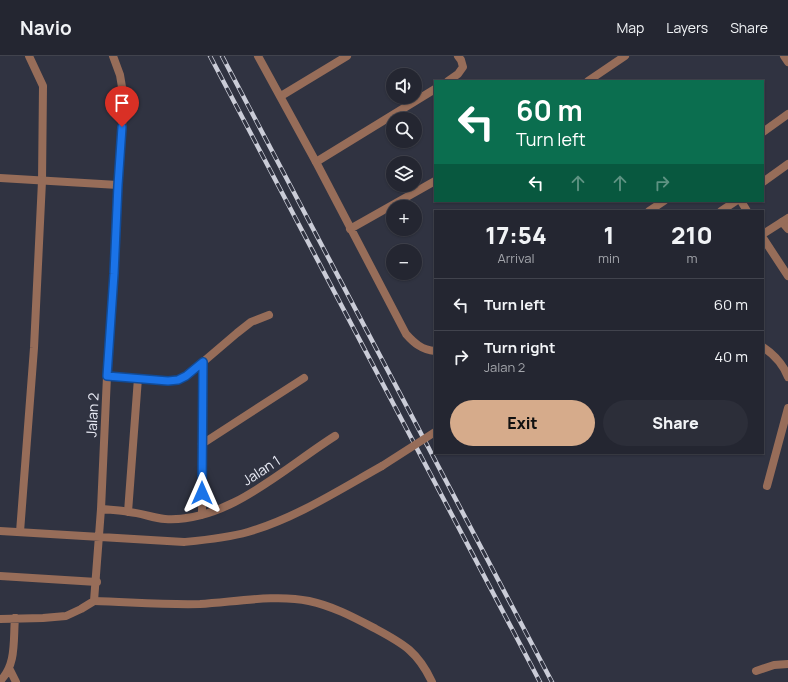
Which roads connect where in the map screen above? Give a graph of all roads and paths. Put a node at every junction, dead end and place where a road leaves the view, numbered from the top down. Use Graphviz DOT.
graph roads {
  1 [pos="29,56"];
  2 [pos="113,56"];
  3 [pos="258,56"];
  4 [pos="347,56"];
  5 [pos="458,56"];
  6 [pos="624,56"];
  7 [pos="784,56"];
  8 [pos="788,62"];
  9 [pos="449,80"];
  10 [pos="589,80"];
  11 [pos="434,90"];
  12 [pos="281,96"];
  13 [pos="788,114"];
  14 [pos="764,131"];
  15 [pos="316,162"];
  16 [pos="788,164"];
  17 [pos="0,178"];
  18 [pos="42,181"];
  19 [pos="764,181"];
  20 [pos="434,182"];
  21 [pos="118,185"];
  22 [pos="662,202"];
  23 [pos="735,202"];
  24 [pos="650,210"];
  25 [pos="723,210"];
  26 [pos="785,220"];
  27 [pos="350,229"];
  28 [pos="788,229"];
  29 [pos="764,233"];
  30 [pos="764,240"];
  31 [pos="788,276"];
  32 [pos="269,315"];
  33 [pos="764,348"];
  34 [pos="434,351"];
  35 [pos="203,362"];
  36 [pos="107,376"];
  37 [pos="788,377"];
  38 [pos="138,378"];
  39 [pos="304,378"];
  40 [pos="788,408"];
  41 [pos="434,433"];
  42 [pos="335,436"];
  43 [pos="202,444"];
  44 [pos="767,486"];
  45 [pos="101,509"];
  46 [pos="128,512"];
  47 [pos="202,515"];
  48 [pos="0,531"];
  49 [pos="20,532"];
  50 [pos="99,537"];
  51 [pos="0,576"];
  52 [pos="97,582"];
  53 [pos="94,601"];
  54 [pos="0,618"];
  55 [pos="14,618"];
  56 [pos="788,664"];
  57 [pos="9,668"];
  58 [pos="756,671"];
  59 [pos="0,681"];
  60 [pos="16,682"];
  61 [pos="432,682"];
  1 -- 18 [label="street"];
  2 -- 21 [label="street, Jalan 2"];
  3 -- 12 [label="street"];
  4 -- 12 [label="street"];
  5 -- 9 [label="street"];
  6 -- 10 [label="street"];
  7 -- 8 [label="street"];
  11 -- 15 [label="street"];
  12 -- 15 [label="street"];
  13 -- 14 [label="street"];
  15 -- 27 [label="street"];
  16 -- 19 [label="street"];
  17 -- 18 [label="street"];
  18 -- 21 [label="street"];
  18 -- 49 [label="street"];
  20 -- 27 [label="street"];
  21 -- 36 [label="street, Jalan 2"];
  22 -- 24 [label="street"];
  23 -- 25 [label="street"];
  26 -- 28 [label="street"];
  26 -- 29 [label="street"];
  27 -- 34 [label="street"];
  30 -- 31 [label="street"];
  32 -- 35 [label="street"];
  33 -- 37 [label="street"];
  35 -- 38 [label="street"];
  35 -- 43 [label="street"];
  36 -- 38 [label="street"];
  36 -- 45 [label="street, Jalan 2"];
  38 -- 46 [label="street"];
  39 -- 43 [label="street"];
  40 -- 44 [label="street"];
  41 -- 50 [label="street, bridge"];
  42 -- 47 [label="street, Jalan 1"];
  43 -- 47 [label="street"];
  45 -- 46 [label="street, Jalan 1"];
  45 -- 50 [label="street, Jalan 2"];
  46 -- 47 [label="street, Jalan 1"];
  48 -- 49 [label="street"];
  49 -- 50 [label="street"];
  50 -- 52 [label="street, Jalan 2"];
  51 -- 52 [label="street"];
  52 -- 53 [label="street, Jalan 2"];
  53 -- 55 [label="street"];
  53 -- 61 [label="street"];
  54 -- 55 [label="street"];
  55 -- 57 [label="street"];
  56 -- 58 [label="street"];
  57 -- 59 [label="street"];
  57 -- 60 [label="street"];
}
